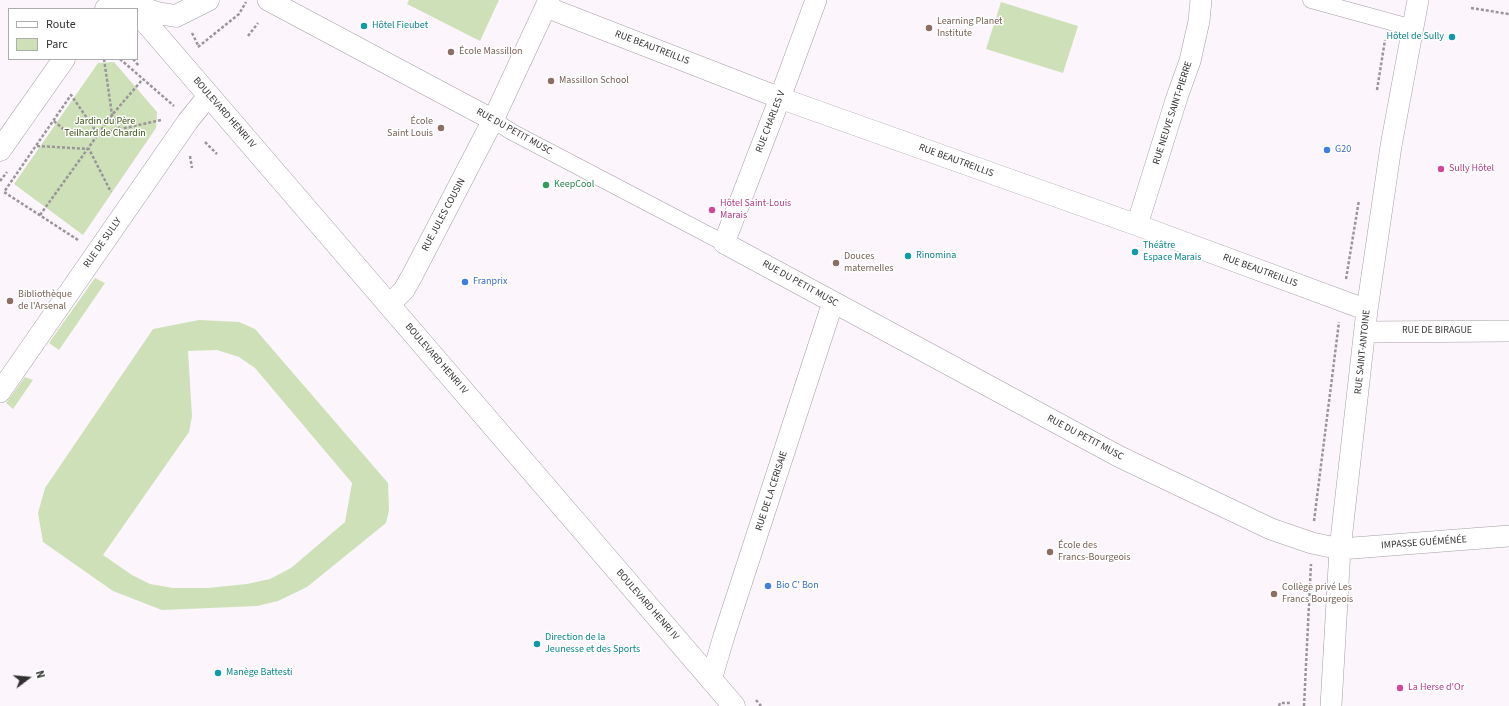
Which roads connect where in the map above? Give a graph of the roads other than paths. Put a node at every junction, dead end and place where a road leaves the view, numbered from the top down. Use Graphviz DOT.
graph roads {
  1 [pos="208,0"];
  2 [pos="268,0"];
  3 [pos="816,0"];
  4 [pos="1201,0"];
  5 [pos="1311,0"];
  6 [pos="1418,0"];
  7 [pos="547,4"];
  8 [pos="132,6"];
  9 [pos="107,8"];
  10 [pos="138,13"];
  11 [pos="1413,28"];
  12 [pos="63,60"];
  13 [pos="209,95"];
  14 [pos="780,98"];
  15 [pos="493,120"];
  16 [pos="0,150"];
  17 [pos="1138,225"];
  18 [pos="724,243"];
  19 [pos="833,302"];
  20 [pos="389,305"];
  21 [pos="1367,310"];
  22 [pos="1509,331"];
  23 [pos="1365,332"];
  24 [pos="0,392"];
  25 [pos="1509,536"];
  26 [pos="1340,550"];
  27 [pos="711,680"];
  28 [pos="734,706"];
  29 [pos="1331,706"];
  1 -- 8 [label="main road"];
  2 -- 15 [label="street, RUE DU PETIT MUSC"];
  3 -- 14 [label="street, RUE CHARLES V"];
  4 -- 17 [label="street, RUE NEUVE SAINT-PIERRE"];
  5 -- 11 [label="street"];
  6 -- 11 [label="street, RUE SAINT-ANTOINE"];
  7 -- 14 [label="street, RUE BEAUTREILLIS"];
  7 -- 15 [label="street, RUE JULES COUSIN"];
  8 -- 9 [label="main road"];
  10 -- 13 [label="main road, BOULEVARD HENRI IV"];
  11 -- 21 [label="street, RUE SAINT-ANTOINE"];
  12 -- 16 [label="main road"];
  13 -- 20 [label="main road, BOULEVARD HENRI IV"];
  13 -- 24 [label="street, RUE DE SULLY"];
  14 -- 17 [label="street, RUE BEAUTREILLIS"];
  14 -- 18 [label="street, RUE CHARLES V"];
  15 -- 18 [label="street, RUE DU PETIT MUSC"];
  15 -- 20 [label="street, RUE JULES COUSIN"];
  17 -- 21 [label="street, RUE BEAUTREILLIS"];
  18 -- 19 [label="street, RUE DU PETIT MUSC"];
  19 -- 26 [label="street, RUE DU PETIT MUSC"];
  19 -- 27 [label="street, RUE DE LA CERISAIE"];
  20 -- 27 [label="main road, BOULEVARD HENRI IV"];
  21 -- 23 [label="street, RUE SAINT-ANTOINE"];
  22 -- 23 [label="street, RUE DE BIRAGUE"];
  23 -- 26 [label="street, RUE SAINT-ANTOINE"];
  25 -- 26 [label="street, IMPASSE GUÉMÉNÉE"];
  26 -- 29 [label="street, RUE SAINT-ANTOINE"];
  27 -- 28 [label="main road, BOULEVARD HENRI IV"];
}
